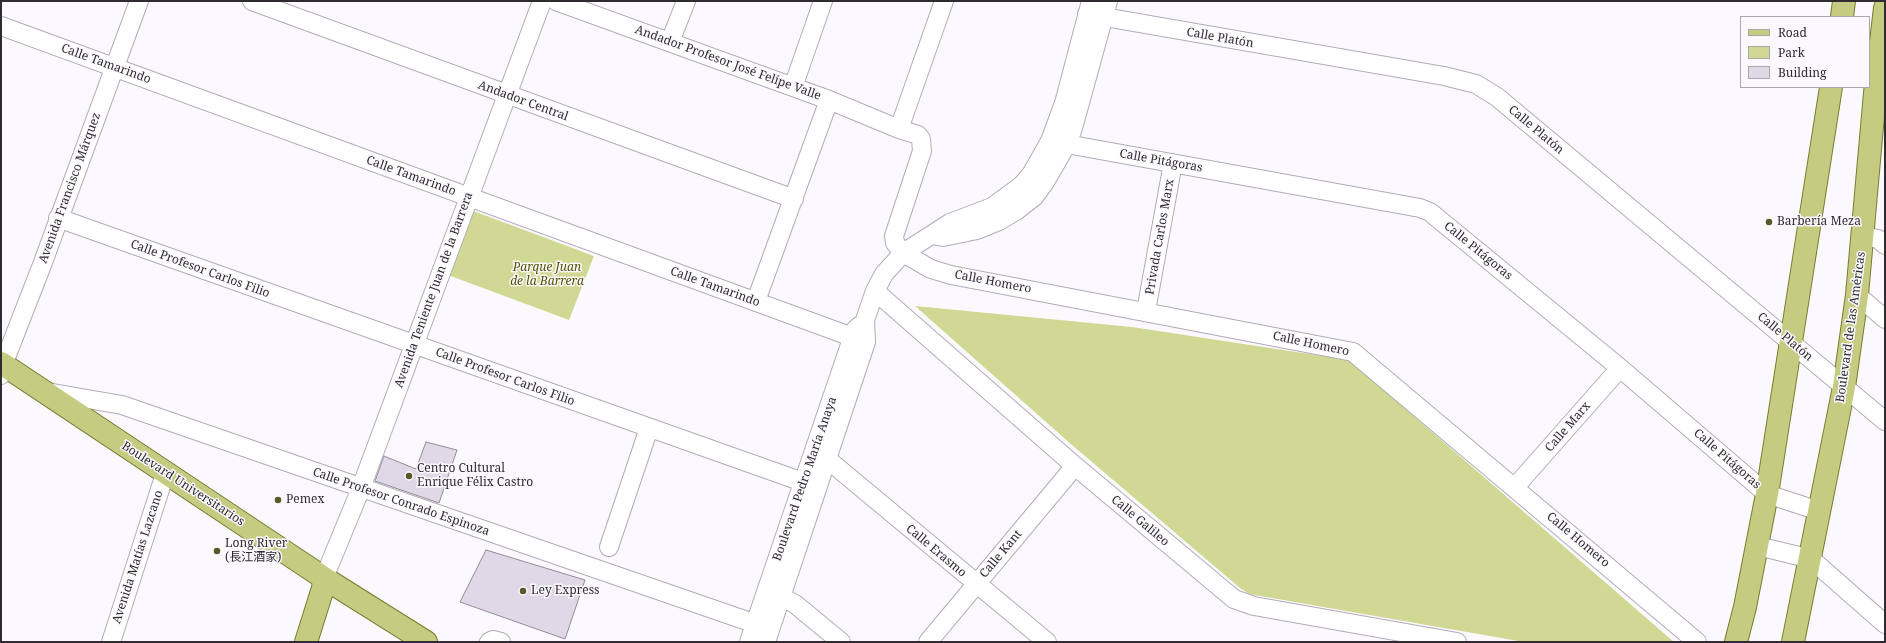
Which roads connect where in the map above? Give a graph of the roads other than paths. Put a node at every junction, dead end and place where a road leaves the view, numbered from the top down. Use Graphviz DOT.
graph roads {
  1 [pos="139,1"];
  2 [pos="252,1"];
  3 [pos="542,1"];
  4 [pos="556,1"];
  5 [pos="686,1"];
  6 [pos="823,1"];
  7 [pos="944,1"];
  8 [pos="1844,1"];
  9 [pos="1885,8"];
  10 [pos="1097,9"];
  11 [pos="1842,16"];
  12 [pos="1,26"];
  13 [pos="670,42"];
  14 [pos="114,67"];
  15 [pos="793,87"];
  16 [pos="1831,88"];
  17 [pos="507,96"];
  18 [pos="1880,97"];
  19 [pos="829,100"];
  20 [pos="899,129"];
  21 [pos="1059,142"];
  22 [pos="1173,163"];
  23 [pos="469,197"];
  24 [pos="794,199"];
  25 [pos="58,218"];
  26 [pos="1878,239"];
  27 [pos="902,253"];
  28 [pos="875,292"];
  29 [pos="1857,296"];
  30 [pos="756,302"];
  31 [pos="1146,311"];
  32 [pos="1885,319"];
  33 [pos="859,339"];
  34 [pos="1790,341"];
  35 [pos="414,345"];
  36 [pos="1620,368"];
  37 [pos="1,370"];
  38 [pos="1844,387"];
  39 [pos="43,392"];
  40 [pos="1885,421"];
  41 [pos="649,428"];
  42 [pos="827,458"];
  43 [pos="1075,466"];
  44 [pos="163,475"];
  45 [pos="811,484"];
  46 [pos="1516,487"];
  47 [pos="361,488"];
  48 [pos="1768,494"];
  49 [pos="1818,511"];
  50 [pos="1758,546"];
  51 [pos="609,547"];
  52 [pos="1810,559"];
  53 [pos="324,583"];
  54 [pos="976,584"];
  55 [pos="774,593"];
  56 [pos="756,624"];
  57 [pos="1885,624"];
  58 [pos="1449,641"];
  59 [pos="111,642"];
  60 [pos="306,642"];
  61 [pos="406,642"];
  62 [pos="426,642"];
  63 [pos="489,642"];
  64 [pos="501,642"];
  65 [pos="749,642"];
  66 [pos="766,642"];
  67 [pos="841,642"];
  68 [pos="928,642"];
  69 [pos="1047,642"];
  70 [pos="1697,642"];
  71 [pos="1736,642"];
  72 [pos="1793,642"];
  1 -- 14 [label="street, Avenida Francisco Márquez"];
  2 -- 17 [label="street, Andador Central"];
  3 -- 17 [label="street, Avenida Teniente Juan de la Barrera"];
  4 -- 13 [label="street, Andador Profesor José Felipe Valle"];
  5 -- 13 [label="street"];
  6 -- 15 [label="street"];
  7 -- 20 [label="street"];
  8 -- 11 [label="main road"];
  9 -- 18 [label="main road, Boulevard de las Américas"];
  10 -- 21 [label="street"];
  10 -- 34 [label="street, Calle Platón"];
  12 -- 14 [label="street, Calle Tamarindo"];
  13 -- 15 [label="street, Andador Profesor José Felipe Valle"];
  14 -- 23 [label="street, Calle Tamarindo"];
  14 -- 25 [label="street, Avenida Francisco Márquez"];
  15 -- 19 [label="street, Andador Profesor José Felipe Valle"];
  16 -- 34 [label="main road"];
  17 -- 23 [label="street, Avenida Teniente Juan de la Barrera"];
  17 -- 24 [label="street, Andador Central"];
  18 -- 26 [label="main road, Boulevard de las Américas"];
  19 -- 20 [label="street, Andador Profesor José Felipe Valle"];
  19 -- 24 [label="street"];
  20 -- 27 [label="street"];
  21 -- 22 [label="street, Calle Pitágoras"];
  21 -- 27 [label="street, Boulevard Pedro María Anaya"];
  22 -- 31 [label="street, Privada Carlos Marx"];
  22 -- 36 [label="street, Calle Pitágoras"];
  23 -- 30 [label="street, Calle Tamarindo"];
  23 -- 35 [label="street, Avenida Teniente Juan de la Barrera"];
  24 -- 30 [label="street"];
  25 -- 35 [label="street, Calle Profesor Carlos Filio"];
  25 -- 37 [label="street, Avenida Francisco Márquez"];
  26 -- 29 [label="main road, Boulevard de las Américas"];
  27 -- 28 [label="street, Boulevard Pedro María Anaya"];
  27 -- 31 [label="street, Calle Homero"];
  28 -- 33 [label="street, Boulevard Pedro María Anaya"];
  28 -- 43 [label="street, Calle Galileo"];
  29 -- 32 [label="street"];
  29 -- 38 [label="main road, Boulevard de las Américas"];
  30 -- 33 [label="street, Calle Tamarindo"];
  31 -- 46 [label="street, Calle Homero"];
  33 -- 42 [label="street, Boulevard Pedro María Anaya"];
  33 -- 45 [label="street, Boulevard Pedro María Anaya"];
  34 -- 38 [label="street, Calle Platón"];
  34 -- 48 [label="main road"];
  35 -- 41 [label="street, Calle Profesor Carlos Filio"];
  35 -- 47 [label="street, Avenida Teniente Juan de la Barrera"];
  36 -- 46 [label="street, Calle Marx"];
  36 -- 48 [label="street, Calle Pitágoras"];
  37 -- 39 [label="main road, Boulevard Universitarios"];
  37 -- 44 [label="main road, Boulevard Universitarios"];
  38 -- 40 [label="street, Calle Platón"];
  38 -- 49 [label="main road, Boulevard de las Américas"];
  39 -- 44 [label="main road, Boulevard Universitarios"];
  39 -- 47 [label="street, Calle Profesor Conrado Espinoza"];
  41 -- 45 [label="street, Calle Profesor Carlos Filio"];
  41 -- 51 [label="street"];
  42 -- 45 [label="street, Boulevard Pedro María Anaya"];
  42 -- 54 [label="street, Calle Erasmo"];
  43 -- 54 [label="street, Calle Kant"];
  43 -- 58 [label="street, Calle Galileo"];
  44 -- 53 [label="main road, Boulevard Universitarios"];
  44 -- 59 [label="street, Avenida Matías Lazcano"];
  45 -- 55 [label="street, Boulevard Pedro María Anaya"];
  46 -- 70 [label="street, Calle Homero"];
  47 -- 53 [label="street, Avenida Teniente Juan de la Barrera"];
  47 -- 56 [label="street, Calle Profesor Conrado Espinoza"];
  48 -- 49 [label="street, Calle Pitágoras"];
  48 -- 50 [label="main road"];
  49 -- 52 [label="main road, Boulevard de las Américas"];
  50 -- 52 [label="street"];
  50 -- 71 [label="main road"];
  52 -- 57 [label="street"];
  52 -- 72 [label="main road, Boulevard de las Américas"];
  53 -- 60 [label="main road, Avenida Teniente Juan de la Barrera"];
  53 -- 61 [label="main road, Boulevard Universitarios"];
  53 -- 62 [label="main road, Boulevard Universitarios"];
  54 -- 68 [label="street, Calle Kant"];
  54 -- 69 [label="street, Calle Erasmo"];
  55 -- 56 [label="street, Boulevard Pedro María Anaya"];
  55 -- 66 [label="street, Boulevard Pedro María Anaya"];
  55 -- 67 [label="street"];
  56 -- 65 [label="street, Boulevard Pedro María Anaya"];
  63 -- 64 [label="street"];
}
